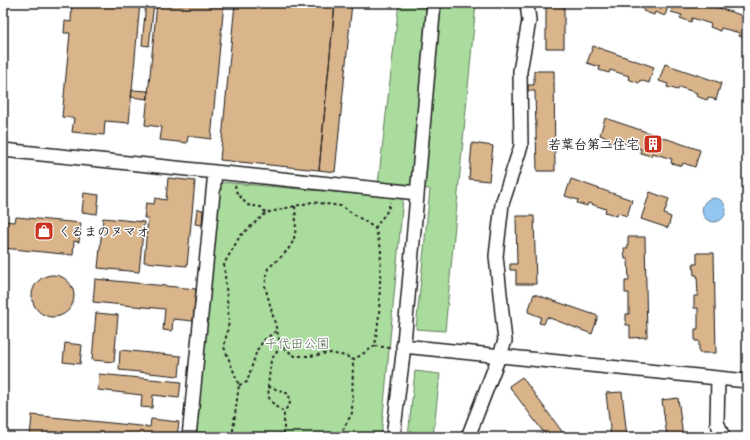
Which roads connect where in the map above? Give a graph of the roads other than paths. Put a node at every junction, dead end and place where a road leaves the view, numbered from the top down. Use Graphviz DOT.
graph roads {
  1 [pos="434,3"];
  2 [pos="527,3"];
  3 [pos="3,150"];
  4 [pos="215,172"];
  5 [pos="418,192"];
  6 [pos="403,348"];
  7 [pos="500,356"];
  8 [pos="718,378"];
  9 [pos="747,381"];
  10 [pos="188,437"];
  11 [pos="393,437"];
  12 [pos="468,437"];
  13 [pos="722,437"];
  1 -- 5 [label="street"];
  2 -- 7 [label="street"];
  3 -- 4 [label="street"];
  4 -- 5 [label="street"];
  4 -- 10 [label="street"];
  5 -- 6 [label="street"];
  6 -- 7 [label="street"];
  6 -- 11 [label="street"];
  7 -- 8 [label="street"];
  7 -- 12 [label="street"];
  8 -- 9 [label="street"];
  8 -- 13 [label="street"];
}
